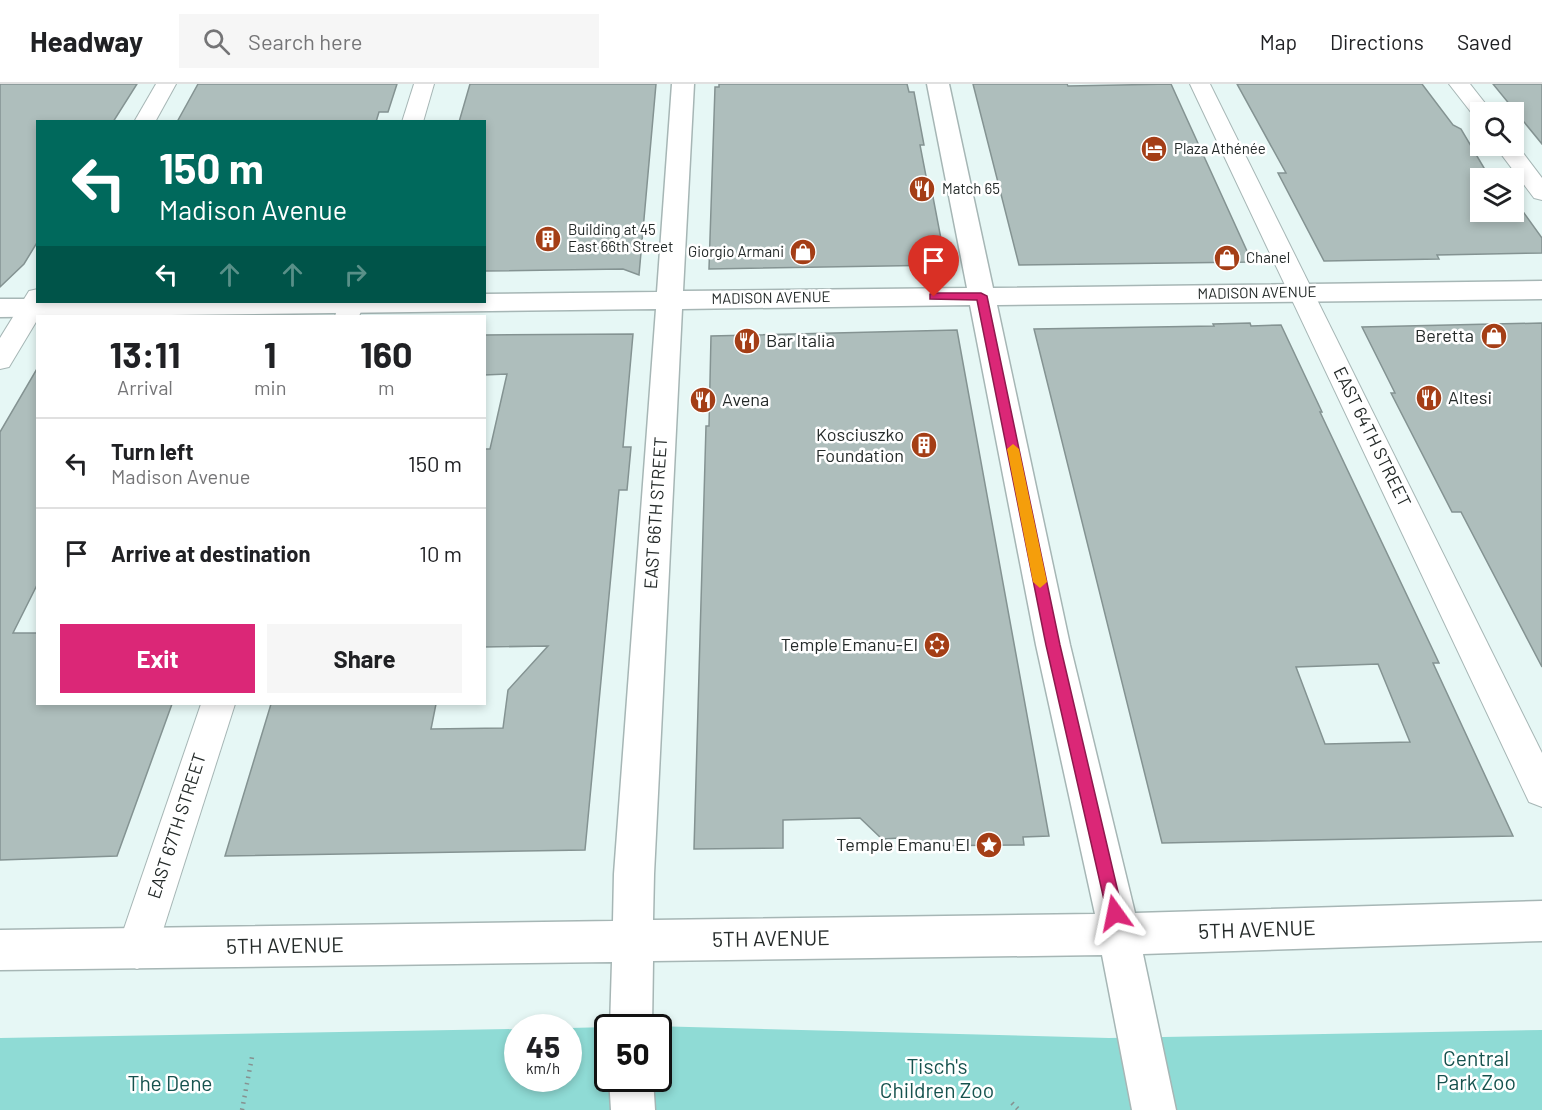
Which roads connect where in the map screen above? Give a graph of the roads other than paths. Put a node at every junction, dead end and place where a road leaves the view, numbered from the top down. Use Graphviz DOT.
graph roads {
  1 [pos="166,84"];
  2 [pos="424,84"];
  3 [pos="683,84"];
  4 [pos="938,84"];
  5 [pos="1200,84"];
  6 [pos="1459,84"];
  7 [pos="1473,102"];
  8 [pos="145,120"];
  9 [pos="412,120"];
  10 [pos="1514,156"];
  11 [pos="1542,193"];
  12 [pos="1542,290"];
  13 [pos="1302,292"];
  14 [pos="981,296"];
  15 [pos="669,300"];
  16 [pos="34,303"];
  17 [pos="350,307"];
  18 [pos="0,308"];
  19 [pos="0,360"];
  20 [pos="218,705"];
  21 [pos="1542,790"];
  22 [pos="1542,921"];
  23 [pos="1120,934"];
  24 [pos="632,941"];
  25 [pos="137,949"];
  26 [pos="0,950"];
  27 [pos="631,1014"];
  28 [pos="632,1092"];
  29 [pos="633,1110"];
  30 [pos="1154,1110"];
  1 -- 8 [label="street"];
  2 -- 9 [label="street"];
  3 -- 15 [label="main road, EAST 66TH STREET"];
  4 -- 14 [label="main road"];
  5 -- 13 [label="street, EAST 64TH STREET"];
  6 -- 7 [label="street"];
  10 -- 11 [label="street"];
  12 -- 13 [label="main road, MADISON AVENUE"];
  13 -- 14 [label="main road, MADISON AVENUE"];
  13 -- 21 [label="street, EAST 64TH STREET"];
  14 -- 15 [label="main road, MADISON AVENUE"];
  14 -- 23 [label="main road"];
  15 -- 17 [label="main road, MADISON AVENUE"];
  15 -- 24 [label="main road, EAST 66TH STREET"];
  16 -- 17 [label="main road, MADISON AVENUE"];
  16 -- 18 [label="main road, MADISON AVENUE"];
  16 -- 19 [label="street"];
  20 -- 25 [label="street, EAST 67TH STREET"];
  22 -- 23 [label="main road, 5TH AVENUE"];
  23 -- 24 [label="main road, 5TH AVENUE"];
  23 -- 30 [label="main road"];
  24 -- 25 [label="main road, 5TH AVENUE"];
  24 -- 27 [label="main road, EAST 66TH STREET"];
  25 -- 26 [label="main road, 5TH AVENUE"];
  28 -- 29 [label="main road"];
}
